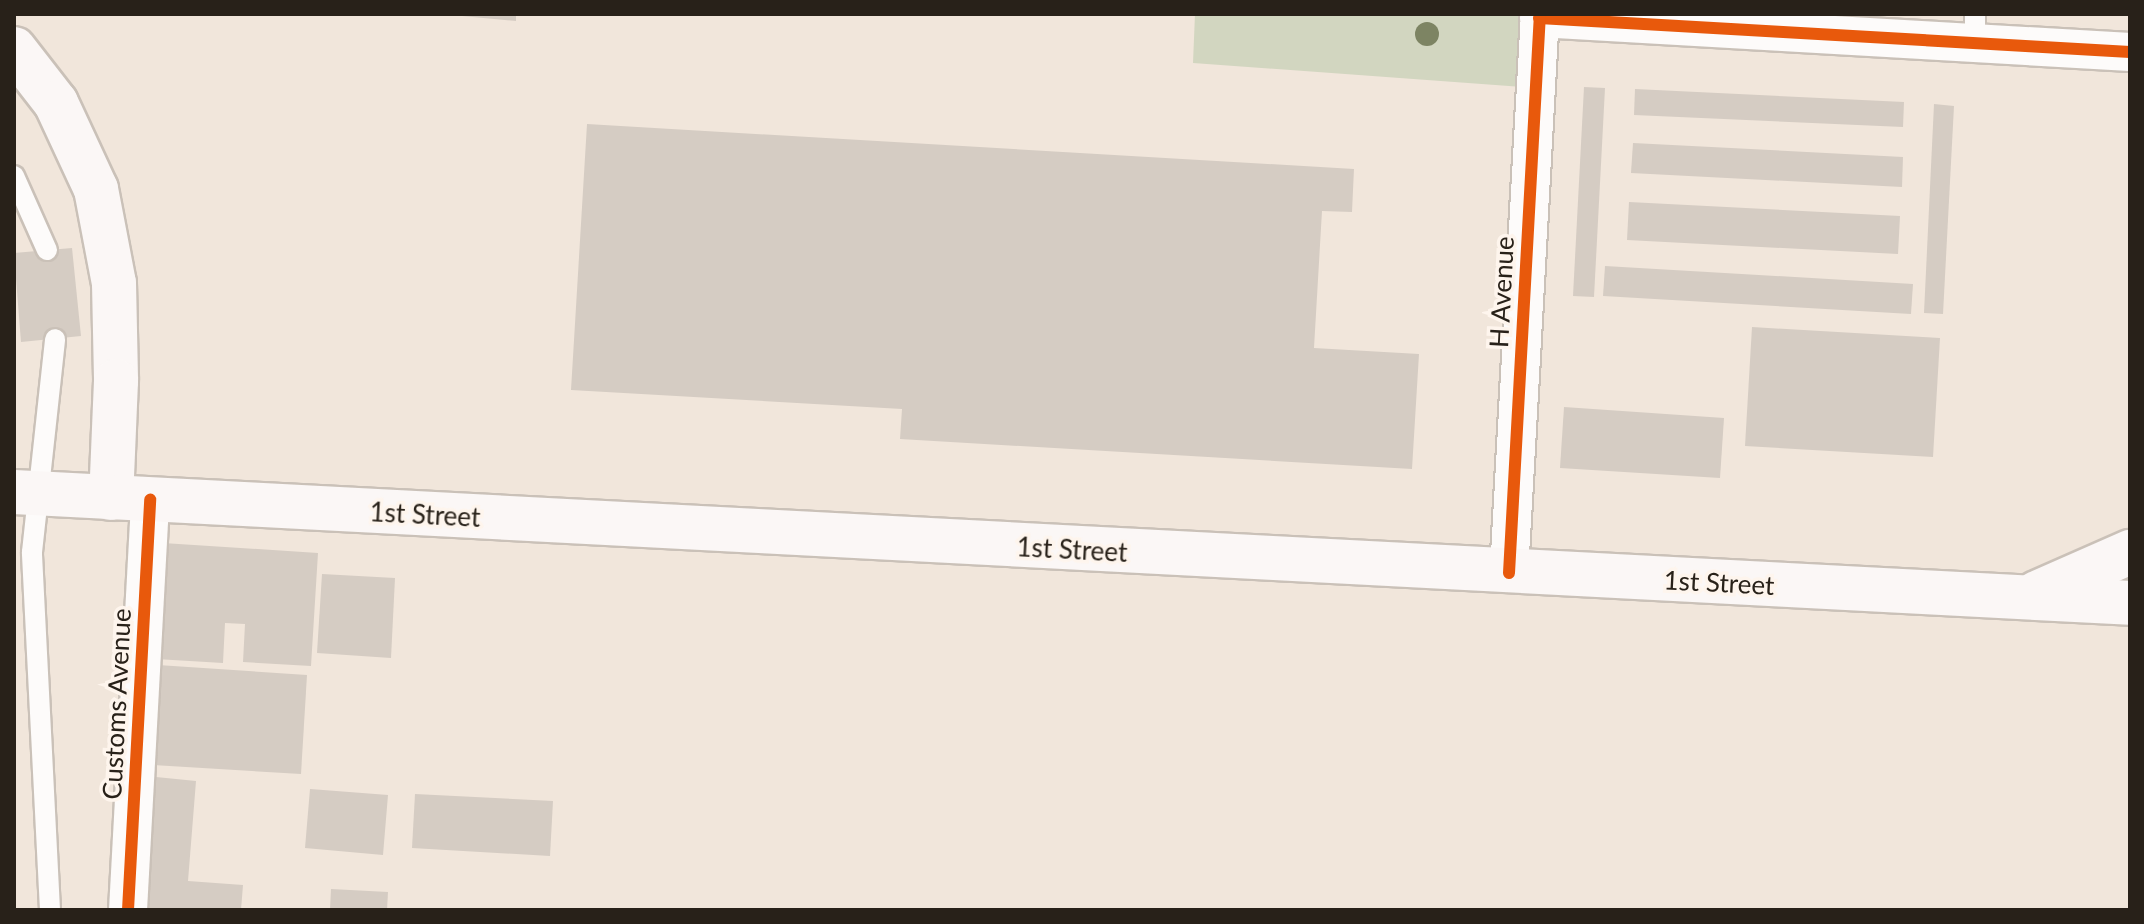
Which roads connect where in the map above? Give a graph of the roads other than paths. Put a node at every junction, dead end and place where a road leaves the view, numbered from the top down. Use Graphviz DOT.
graph roads {
  1 [pos="1540,16"];
  2 [pos="1975,29"];
  3 [pos="14,49"];
  4 [pos="2130,52"];
  5 [pos="14,176"];
  6 [pos="47,250"];
  7 [pos="55,339"];
  8 [pos="25,492"];
  9 [pos="130,499"];
  10 [pos="2130,552"];
  11 [pos="1509,573"];
  12 [pos="2027,598"];
  13 [pos="2130,603"];
  14 [pos="50,910"];
  15 [pos="128,910"];
  1 -- 2 [label="street"];
  1 -- 11 [label="street, H Avenue"];
  2 -- 4 [label="street"];
  3 -- 9 [label="main road"];
  5 -- 6 [label="lane"];
  7 -- 8 [label="lane"];
  8 -- 9 [label="main road, 1st Street"];
  8 -- 14 [label="lane"];
  9 -- 11 [label="main road, 1st Street"];
  9 -- 15 [label="street, Customs Avenue"];
  10 -- 12 [label="main road"];
  11 -- 12 [label="main road, 1st Street"];
  12 -- 13 [label="main road, 1st Street"];
}
